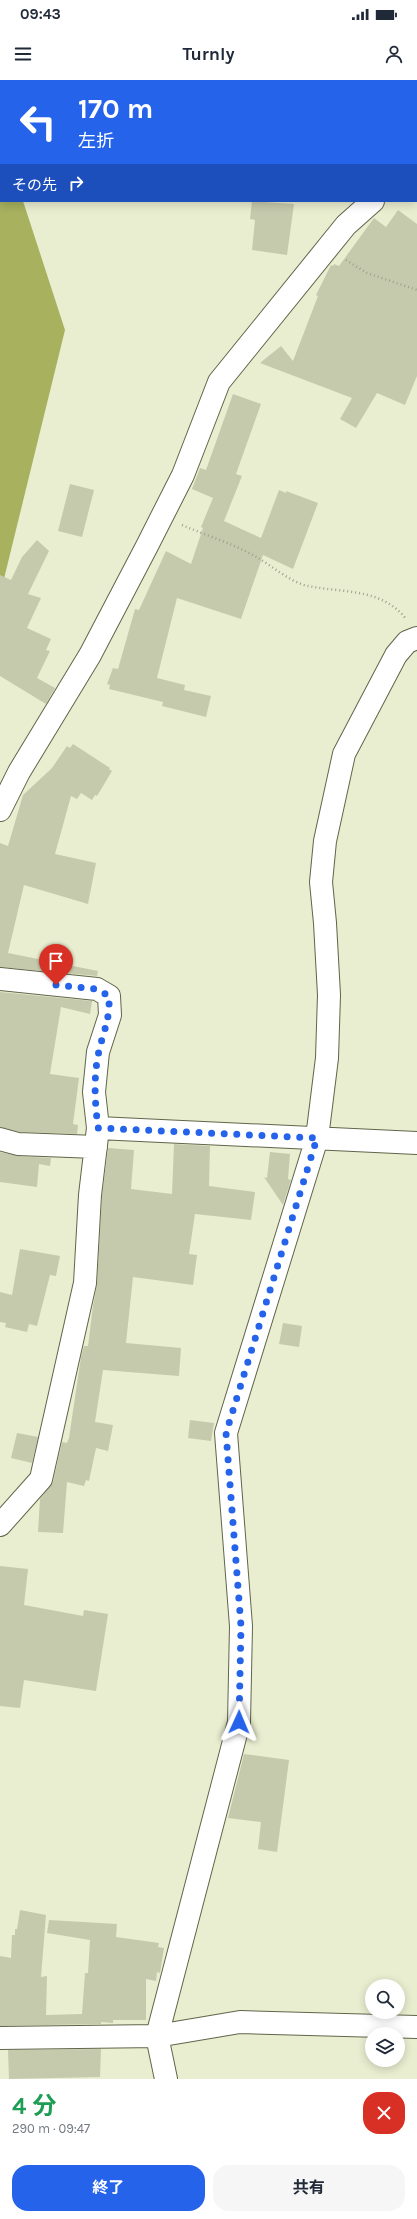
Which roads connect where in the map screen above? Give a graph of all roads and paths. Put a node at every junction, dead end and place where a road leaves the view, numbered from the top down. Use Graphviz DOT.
graph roads {
  1 [pos="372,202"];
  2 [pos="329,246"];
  3 [pos="417,290"];
  4 [pos="162,517"];
  5 [pos="412,629"];
  6 [pos="0,810"];
  7 [pos="0,979"];
  8 [pos="97,1138"];
  9 [pos="317,1138"];
  10 [pos="0,1140"];
  11 [pos="417,1143"];
  12 [pos="0,1525"];
  13 [pos="417,2027"];
  14 [pos="157,2036"];
  15 [pos="0,2038"];
  16 [pos="166,2079"];
  1 -- 2 [label="street"];
  2 -- 3 [label="path"];
  2 -- 4 [label="street"];
  4 -- 5 [label="path"];
  4 -- 6 [label="street"];
  5 -- 9 [label="street"];
  7 -- 8 [label="street"];
  8 -- 9 [label="street"];
  8 -- 10 [label="street"];
  8 -- 12 [label="street"];
  9 -- 11 [label="street"];
  9 -- 14 [label="street"];
  13 -- 14 [label="street"];
  14 -- 15 [label="street"];
  14 -- 16 [label="street"];
}
